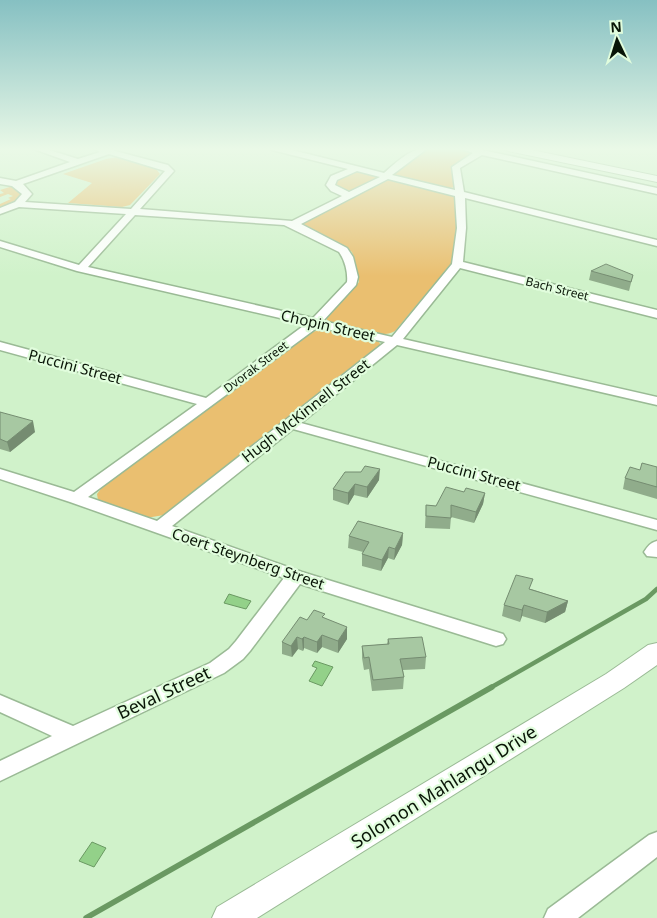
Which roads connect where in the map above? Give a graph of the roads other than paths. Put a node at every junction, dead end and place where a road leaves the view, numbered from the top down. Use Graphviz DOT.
graph roads {
  1 [pos="25,191"];
  2 [pos="152,191"];
  3 [pos="338,191"];
  4 [pos="360,191"];
  5 [pos="447,191"];
  6 [pos="460,191"];
  7 [pos="460,194"];
  8 [pos="350,196"];
  9 [pos="18,204"];
  10 [pos="0,212"];
  11 [pos="134,212"];
  12 [pos="293,224"];
  13 [pos="657,243"];
  14 [pos="0,244"];
  15 [pos="457,264"];
  16 [pos="81,269"];
  17 [pos="657,314"];
  18 [pos="315,323"];
  19 [pos="395,341"];
  20 [pos="0,346"];
  21 [pos="657,401"];
  22 [pos="208,403"];
  23 [pos="290,424"];
  24 [pos="0,474"];
  25 [pos="76,498"];
  26 [pos="657,525"];
  27 [pos="159,528"];
  28 [pos="296,576"];
  29 [pos="496,639"];
  30 [pos="657,652"];
  31 [pos="0,704"];
  32 [pos="73,736"];
  33 [pos="0,771"];
  34 [pos="657,843"];
  35 [pos="228,918"];
  36 [pos="558,918"];
  1 -- 9 [label="street"];
  2 -- 11 [label="street"];
  3 -- 8 [label="street"];
  4 -- 8 [label="street"];
  5 -- 7 [label="street"];
  6 -- 7 [label="street"];
  7 -- 13 [label="street"];
  7 -- 15 [label="street"];
  8 -- 12 [label="street"];
  9 -- 10 [label="street"];
  9 -- 11 [label="street"];
  11 -- 12 [label="street"];
  11 -- 16 [label="street"];
  12 -- 18 [label="street, Dvorak Street"];
  14 -- 16 [label="street, Chopin Street"];
  15 -- 17 [label="street, Bach Street"];
  15 -- 19 [label="street, Hugh McKinnell Street"];
  16 -- 18 [label="street, Chopin Street"];
  18 -- 19 [label="street, Chopin Street"];
  18 -- 22 [label="street, Dvorak Street"];
  19 -- 21 [label="street, Chopin Street"];
  19 -- 23 [label="street, Hugh McKinnell Street"];
  20 -- 22 [label="street, Puccini Street"];
  22 -- 25 [label="street, Dvorak Street"];
  23 -- 26 [label="street, Puccini Street"];
  23 -- 27 [label="street, Hugh McKinnell Street"];
  24 -- 25 [label="street, Coert Steynberg Street"];
  25 -- 27 [label="street, Coert Steynberg Street"];
  27 -- 28 [label="street, Coert Steynberg Street"];
  28 -- 29 [label="street, Coert Steynberg Street"];
  28 -- 32 [label="street, Beval Street"];
  30 -- 35 [label="main road, Solomon Mahlangu Drive"];
  31 -- 32 [label="street"];
  32 -- 33 [label="street, Beval Street"];
  34 -- 36 [label="street"];
}
